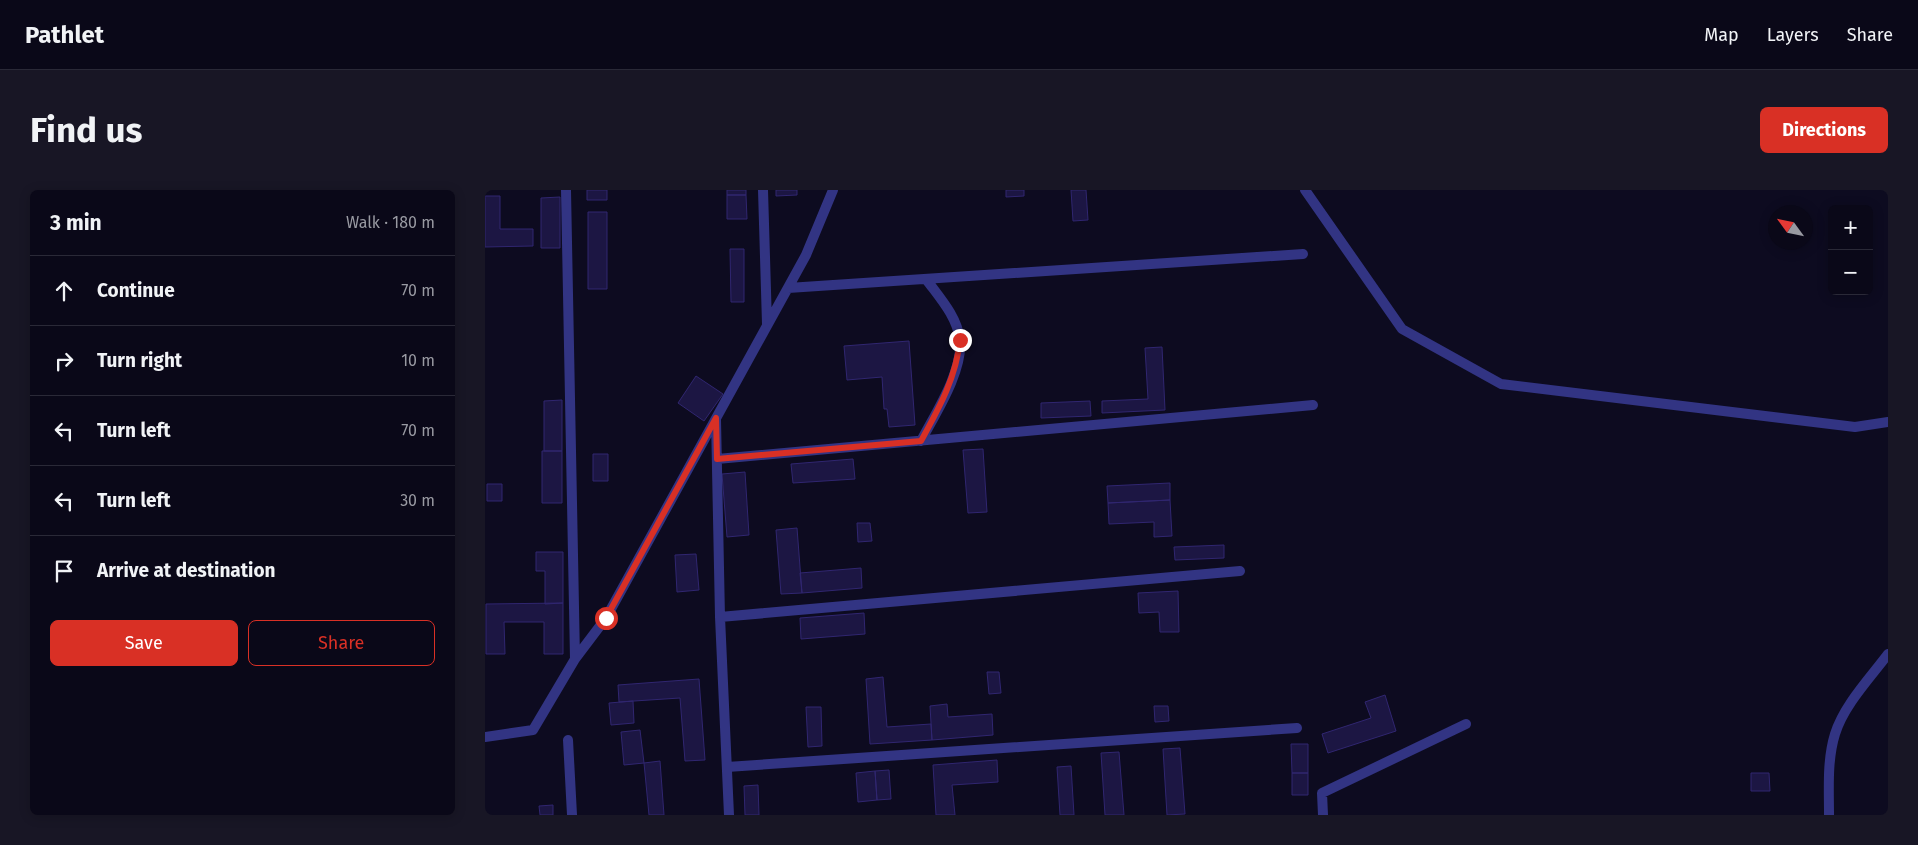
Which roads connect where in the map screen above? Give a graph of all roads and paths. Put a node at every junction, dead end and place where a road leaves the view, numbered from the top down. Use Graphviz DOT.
graph roads {
  1 [pos="566,190"];
  2 [pos="763,190"];
  3 [pos="833,190"];
  4 [pos="1305,190"];
  5 [pos="1303,254"];
  6 [pos="926,279"];
  7 [pos="788,288"];
  8 [pos="767,326"];
  9 [pos="1313,405"];
  10 [pos="716,418"];
  11 [pos="1888,422"];
  12 [pos="921,441"];
  13 [pos="717,459"];
  14 [pos="1239,571"];
  15 [pos="720,617"];
  16 [pos="1888,654"];
  17 [pos="575,659"];
  18 [pos="1466,724"];
  19 [pos="1297,728"];
  20 [pos="485,738"];
  21 [pos="568,740"];
  22 [pos="727,768"];
  23 [pos="572,815"];
  24 [pos="729,815"];
  25 [pos="1323,815"];
  26 [pos="1829,815"];
  1 -- 17 [label="lane"];
  2 -- 8 [label="lane"];
  3 -- 7 [label="lane"];
  4 -- 11 [label="lane"];
  5 -- 6 [label="lane"];
  6 -- 7 [label="lane"];
  6 -- 12 [label="lane"];
  7 -- 8 [label="lane"];
  8 -- 10 [label="lane"];
  9 -- 12 [label="lane"];
  10 -- 13 [label="lane"];
  10 -- 17 [label="lane"];
  12 -- 13 [label="lane"];
  13 -- 15 [label="lane"];
  14 -- 15 [label="lane"];
  15 -- 22 [label="lane"];
  16 -- 26 [label="lane"];
  17 -- 20 [label="lane"];
  18 -- 25 [label="lane"];
  19 -- 22 [label="lane"];
  21 -- 23 [label="lane"];
  22 -- 24 [label="lane"];
}
